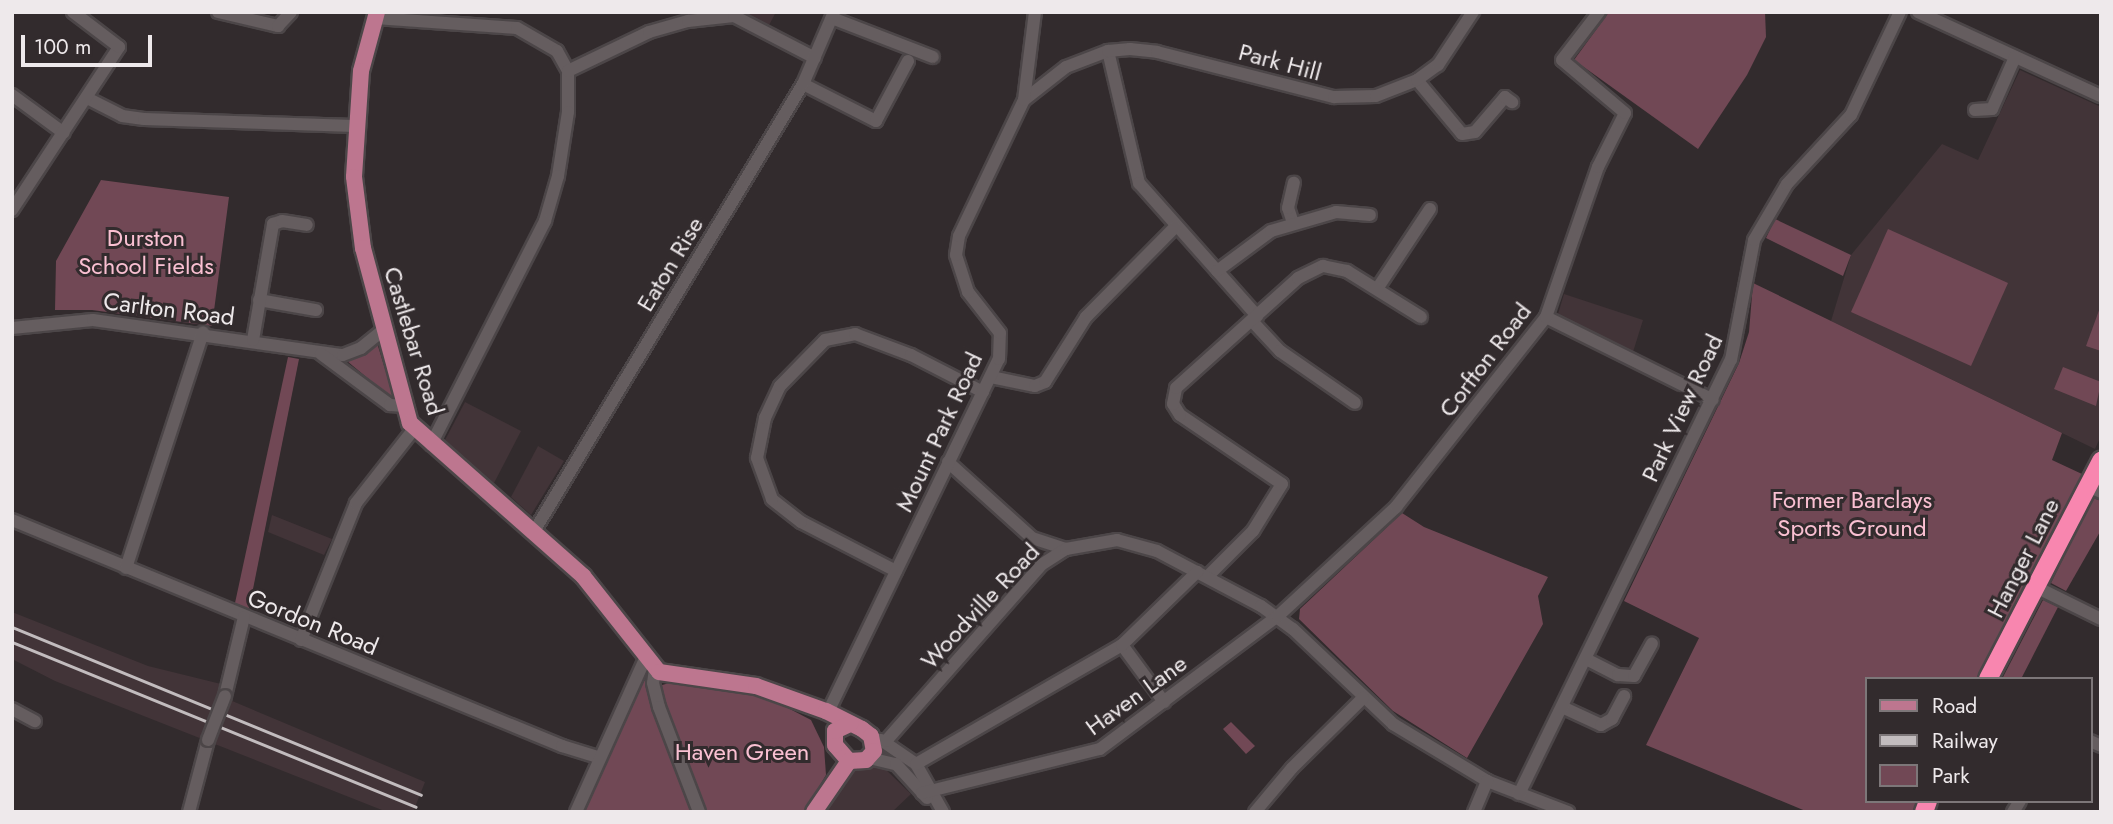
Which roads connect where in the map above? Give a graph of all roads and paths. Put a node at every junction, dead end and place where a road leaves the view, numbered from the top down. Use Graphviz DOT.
graph roads {
  1 [pos="73,12"];
  2 [pos="218,12"];
  3 [pos="291,12"];
  4 [pos="1035,12"];
  5 [pos="1473,12"];
  6 [pos="1599,12"];
  7 [pos="1900,12"];
  8 [pos="1918,12"];
  9 [pos="376,15"];
  10 [pos="833,15"];
  11 [pos="1108,51"];
  12 [pos="933,57"];
  13 [pos="2015,57"];
  14 [pos="816,58"];
  15 [pos="908,61"];
  16 [pos="568,71"];
  17 [pos="1029,74"];
  18 [pos="1048,80"];
  19 [pos="1418,80"];
  20 [pos="803,84"];
  21 [pos="12,95"];
  22 [pos="2101,96"];
  23 [pos="87,98"];
  24 [pos="1024,100"];
  25 [pos="1511,102"];
  26 [pos="1975,110"];
  27 [pos="354,126"];
  28 [pos="64,133"];
  29 [pos="1294,183"];
  30 [pos="1430,209"];
  31 [pos="12,210"];
  32 [pos="1370,215"];
  33 [pos="1293,223"];
  34 [pos="307,225"];
  35 [pos="1175,227"];
  36 [pos="1216,271"];
  37 [pos="1377,289"];
  38 [pos="259,300"];
  39 [pos="316,310"];
  40 [pos="1421,317"];
  41 [pos="1546,317"];
  42 [pos="1254,319"];
  43 [pos="12,328"];
  44 [pos="383,330"];
  45 [pos="203,332"];
  46 [pos="253,340"];
  47 [pos="342,361"];
  48 [pos="991,377"];
  49 [pos="983,392"];
  50 [pos="1713,400"];
  51 [pos="1355,403"];
  52 [pos="405,406"];
  53 [pos="414,429"];
  54 [pos="431,445"];
  55 [pos="2101,461"];
  56 [pos="948,462"];
  57 [pos="2094,489"];
  58 [pos="12,520"];
  59 [pos="533,533"];
  60 [pos="1032,538"];
  61 [pos="1066,549"];
  62 [pos="1051,557"];
  63 [pos="126,568"];
  64 [pos="896,571"];
  65 [pos="1202,574"];
  66 [pos="2036,587"];
  67 [pos="1278,616"];
  68 [pos="244,617"];
  69 [pos="2101,619"];
  70 [pos="301,640"];
  71 [pos="1652,644"];
  72 [pos="1122,645"];
  73 [pos="1586,659"];
  74 [pos="650,663"];
  75 [pos="1989,677"];
  76 [pos="1624,696"];
  77 [pos="1363,698"];
  78 [pos="1164,702"];
  79 [pos="1562,708"];
  80 [pos="12,709"];
  81 [pos="822,712"];
  82 [pos="35,720"];
  83 [pos="850,724"];
  84 [pos="832,737"];
  85 [pos="878,739"];
  86 [pos="599,757"];
  87 [pos="869,758"];
  88 [pos="849,761"];
  89 [pos="916,764"];
  90 [pos="1488,781"];
  91 [pos="927,791"];
  92 [pos="1519,794"];
  93 [pos="189,812"];
  94 [pos="576,812"];
  95 [pos="699,812"];
  96 [pos="814,812"];
  97 [pos="943,812"];
  98 [pos="1255,812"];
  99 [pos="1474,812"];
  100 [pos="1568,812"];
  1 -- 23 [label="street"];
  2 -- 3 [label="street"];
  4 -- 17 [label="street, Mount Park Road"];
  5 -- 19 [label="street, Park Hill"];
  6 -- 41 [label="street, Corfton Road"];
  7 -- 50 [label="street, Park View Road"];
  8 -- 13 [label="street"];
  9 -- 16 [label="street"];
  9 -- 27 [label="main road, Castlebar Road"];
  10 -- 12 [label="street"];
  10 -- 14 [label="street, Eaton Rise"];
  11 -- 18 [label="street, Park Hill"];
  11 -- 19 [label="street, Park Hill"];
  11 -- 35 [label="street"];
  13 -- 22 [label="street"];
  13 -- 26 [label="street"];
  14 -- 16 [label="street"];
  14 -- 20 [label="street, Eaton Rise"];
  15 -- 20 [label="street"];
  16 -- 54 [label="street"];
  17 -- 18 [label="street"];
  17 -- 24 [label="street, Mount Park Road"];
  18 -- 24 [label="street, Park Hill"];
  19 -- 25 [label="street"];
  20 -- 59 [label="street, Eaton Rise"];
  21 -- 28 [label="street"];
  23 -- 27 [label="street"];
  23 -- 28 [label="street"];
  24 -- 48 [label="street, Mount Park Road"];
  27 -- 44 [label="main road, Castlebar Road"];
  28 -- 31 [label="street"];
  29 -- 33 [label="street"];
  30 -- 37 [label="street"];
  32 -- 33 [label="street"];
  33 -- 36 [label="street"];
  34 -- 38 [label="street"];
  35 -- 36 [label="street"];
  35 -- 48 [label="street"];
  36 -- 42 [label="street"];
  37 -- 40 [label="street"];
  37 -- 42 [label="street"];
  38 -- 39 [label="street"];
  38 -- 46 [label="street"];
  41 -- 50 [label="street"];
  41 -- 67 [label="street, Corfton Road"];
  42 -- 51 [label="street"];
  42 -- 65 [label="street"];
  43 -- 45 [label="street, Carlton Road"];
  44 -- 47 [label="street"];
  44 -- 52 [label="main road, Castlebar Road"];
  45 -- 46 [label="street, Carlton Road"];
  45 -- 63 [label="street"];
  46 -- 47 [label="street, Carlton Road"];
  47 -- 52 [label="street, Carlton Road"];
  48 -- 49 [label="street, Mount Park Road"];
  49 -- 56 [label="street, Mount Park Road"];
  49 -- 64 [label="street"];
  50 -- 73 [label="street, Park View Road"];
  52 -- 53 [label="main road, Castlebar Road"];
  53 -- 54 [label="main road, Castlebar Road"];
  53 -- 70 [label="street"];
  54 -- 59 [label="main road, Castlebar Road"];
  55 -- 57 [label="highway, Hanger Lane"];
  56 -- 60 [label="street"];
  56 -- 64 [label="street, Mount Park Road"];
  57 -- 66 [label="highway, Hanger Lane"];
  58 -- 63 [label="street, Gordon Road"];
  59 -- 74 [label="main road, Castlebar Road"];
  60 -- 61 [label="street"];
  60 -- 62 [label="street"];
  61 -- 62 [label="street, Woodville Road"];
  61 -- 65 [label="street, Woodville Road"];
  62 -- 85 [label="street, Woodville Road"];
  63 -- 68 [label="street, Gordon Road"];
  64 -- 81 [label="street, Mount Park Road"];
  65 -- 67 [label="street, Woodville Road"];
  65 -- 72 [label="street"];
  66 -- 69 [label="street"];
  66 -- 75 [label="highway, Hanger Lane"];
  67 -- 77 [label="street, Woodville Road"];
  67 -- 78 [label="street, Haven Lane"];
  68 -- 70 [label="street, Gordon Road"];
  68 -- 93 [label="street, bridge"];
  70 -- 86 [label="street, Gordon Road"];
  71 -- 73 [label="street"];
  72 -- 78 [label="street"];
  72 -- 89 [label="street"];
  73 -- 79 [label="street, Park View Road"];
  74 -- 81 [label="main road"];
  74 -- 86 [label="street"];
  74 -- 95 [label="street"];
  76 -- 79 [label="street"];
  77 -- 90 [label="street, Woodville Road"];
  77 -- 98 [label="street"];
  78 -- 91 [label="street, Haven Lane"];
  79 -- 92 [label="street, Park View Road"];
  80 -- 82 [label="street"];
  81 -- 83 [label="main road"];
  81 -- 84 [label="main road"];
  83 -- 84 [label="main road"];
  83 -- 85 [label="main road"];
  84 -- 88 [label="main road"];
  85 -- 87 [label="main road"];
  85 -- 89 [label="street"];
  86 -- 94 [label="street"];
  87 -- 88 [label="main road"];
  87 -- 91 [label="street"];
  88 -- 96 [label="main road"];
  89 -- 91 [label="street"];
  90 -- 92 [label="street, Woodville Road"];
  90 -- 99 [label="street"];
  91 -- 97 [label="street"];
  92 -- 100 [label="street, Woodville Road"];
}
